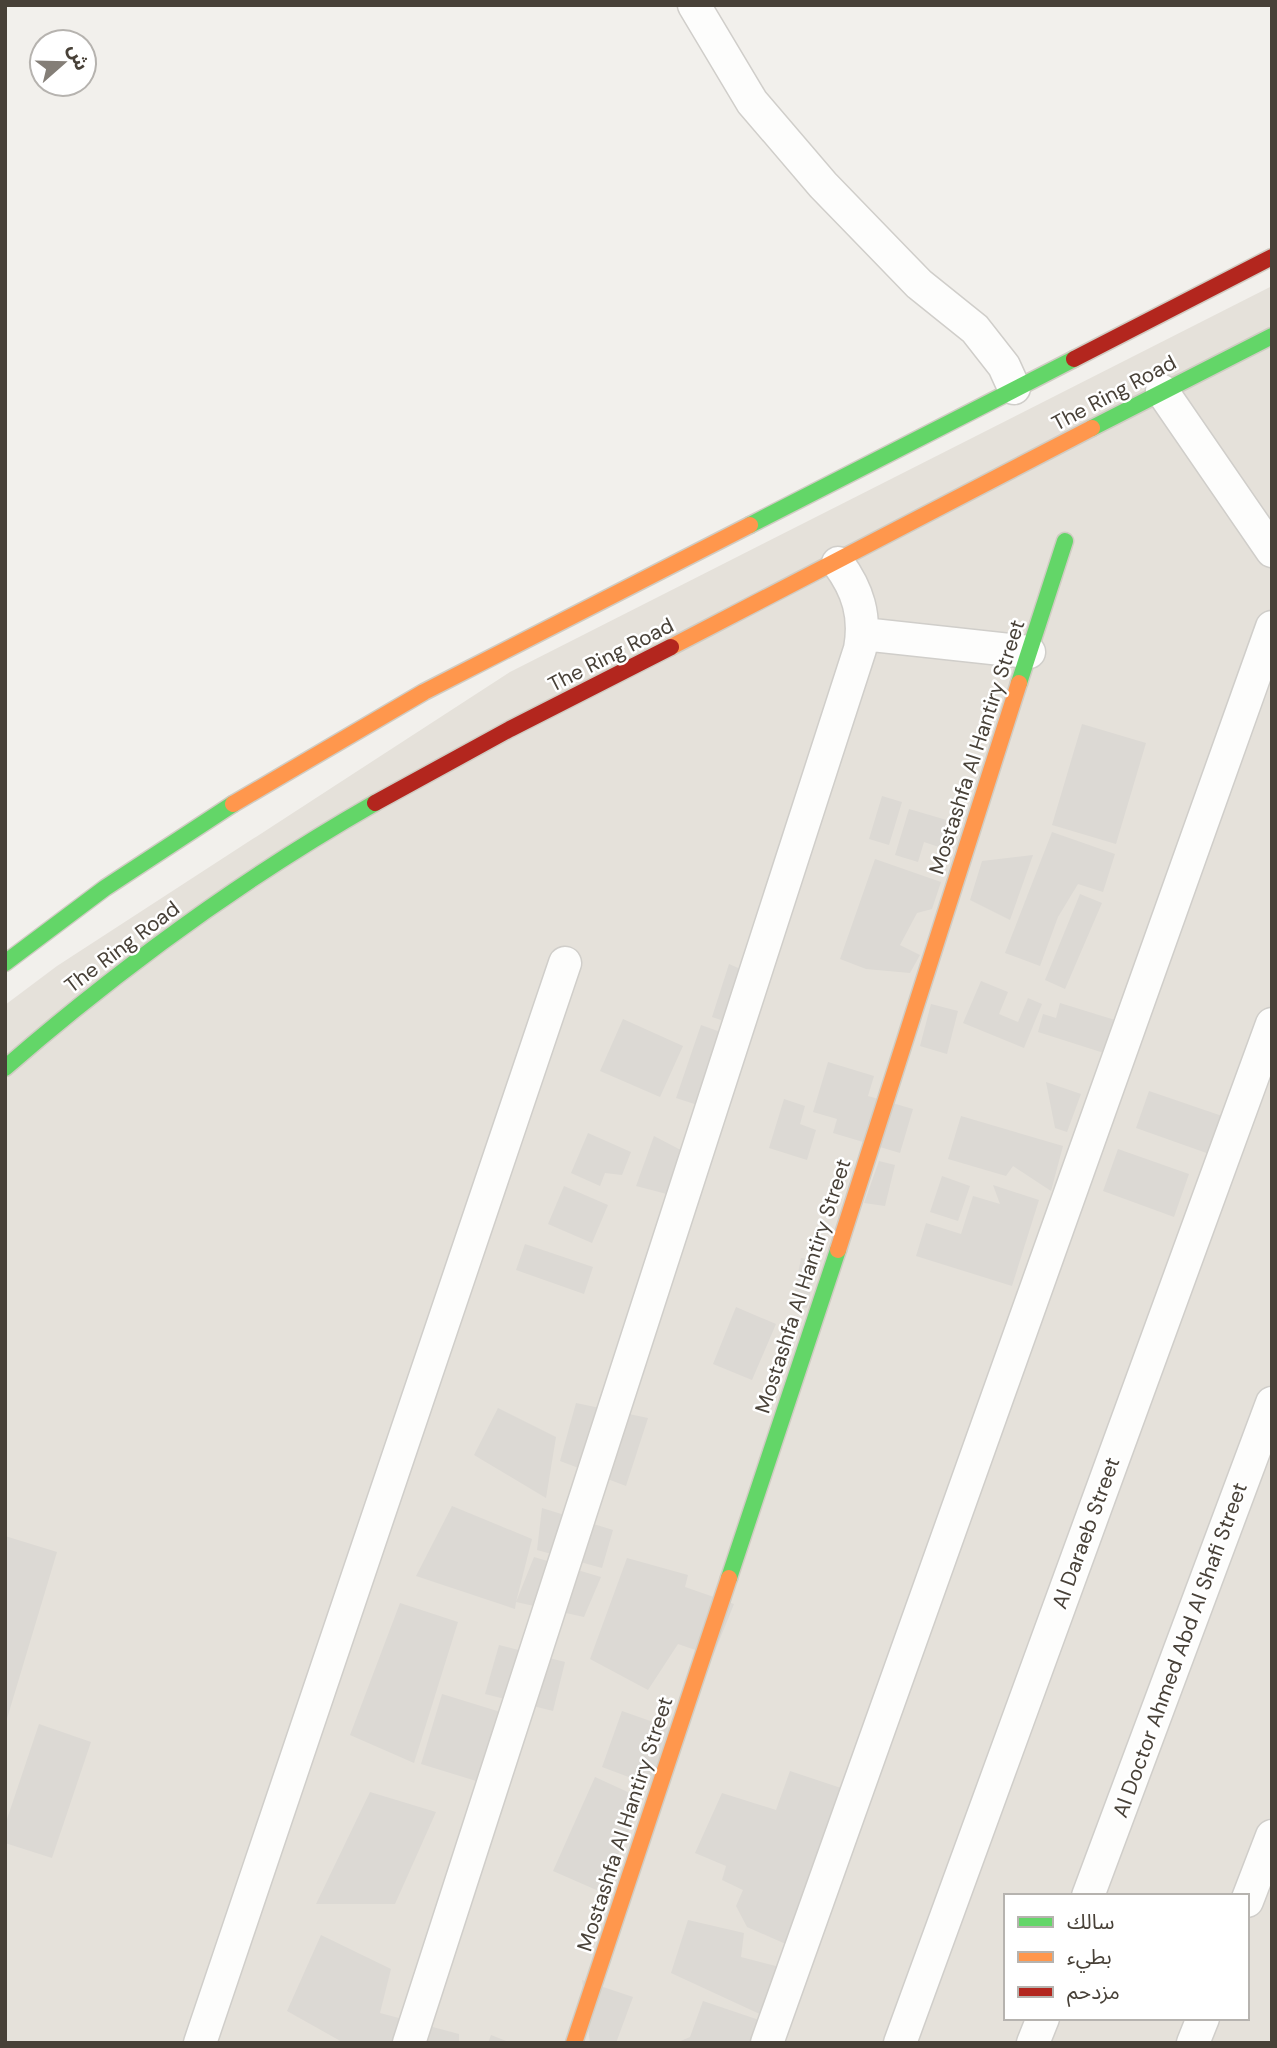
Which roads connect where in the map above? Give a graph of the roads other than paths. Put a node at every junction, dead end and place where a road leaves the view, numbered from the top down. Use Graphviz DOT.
graph roads {
  1 [pos="694,5"];
  2 [pos="1272,257"];
  3 [pos="1272,336"];
  4 [pos="1014,388"];
  5 [pos="1162,391"];
  6 [pos="1065,541"];
  7 [pos="1272,551"];
  8 [pos="838,563"];
  9 [pos="1272,627"];
  10 [pos="863,634"];
  11 [pos="1030,652"];
  12 [pos="5,963"];
  13 [pos="565,963"];
  14 [pos="1272,1024"];
  15 [pos="5,1068"];
  16 [pos="1272,1404"];
  17 [pos="1272,1836"];
  18 [pos="1089,1894"];
  19 [pos="1249,1896"];
  20 [pos="1041,2020"];
  21 [pos="1202,2020"];
  22 [pos="200,2043"];
  23 [pos="409,2043"];
  24 [pos="574,2043"];
  25 [pos="767,2043"];
  26 [pos="900,2043"];
  27 [pos="1033,2043"];
  28 [pos="1194,2043"];
  1 -- 4 [label="street"];
  2 -- 4 [label="main road"];
  3 -- 5 [label="main road, The Ring Road"];
  4 -- 12 [label="main road"];
  5 -- 7 [label="street"];
  5 -- 8 [label="main road, The Ring Road"];
  6 -- 11 [label="main road, Mostashfa Al Hantiry Street"];
  8 -- 10 [label="street"];
  8 -- 15 [label="main road, The Ring Road"];
  9 -- 25 [label="street"];
  10 -- 11 [label="street"];
  10 -- 23 [label="street"];
  11 -- 24 [label="main road, Mostashfa Al Hantiry Street"];
  13 -- 22 [label="street"];
  14 -- 26 [label="street, Al Daraeb Street"];
  16 -- 18 [label="street, Al Doctor Ahmed Abd Al Shafi Street"];
  17 -- 19 [label="street"];
  20 -- 27 [label="street"];
  21 -- 28 [label="street"];
}
